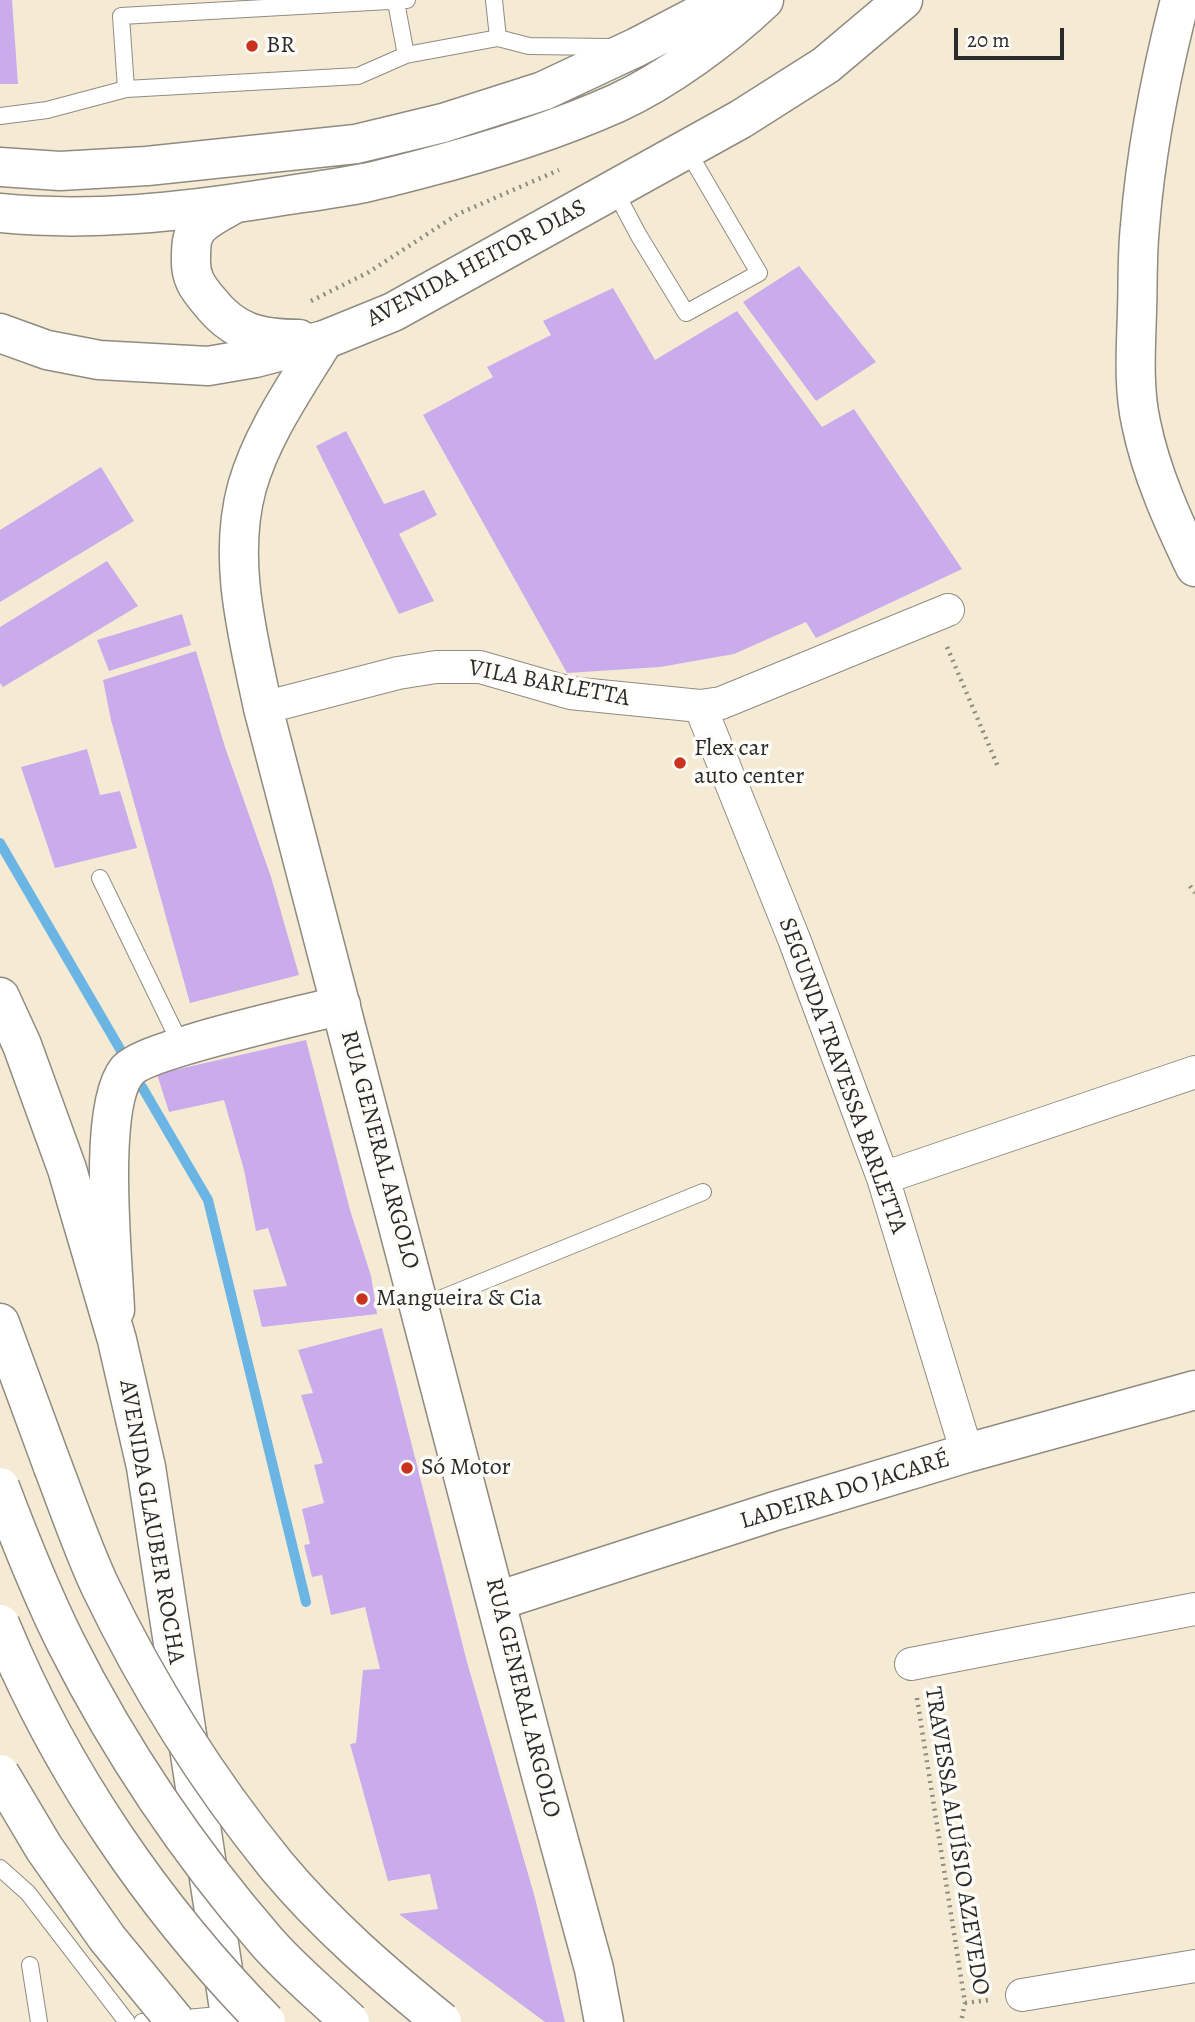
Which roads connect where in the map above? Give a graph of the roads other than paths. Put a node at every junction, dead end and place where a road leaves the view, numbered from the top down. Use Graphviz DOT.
graph roads {
  1 [pos="494,0"];
  2 [pos="727,0"];
  3 [pos="764,0"];
  4 [pos="903,0"];
  5 [pos="1180,0"];
  6 [pos="402,1"];
  7 [pos="498,38"];
  8 [pos="637,47"];
  9 [pos="406,55"];
  10 [pos="126,89"];
  11 [pos="0,116"];
  12 [pos="687,150"];
  13 [pos="0,167"];
  14 [pos="615,191"];
  15 [pos="236,203"];
  16 [pos="0,213"];
  17 [pos="0,333"];
  18 [pos="324,340"];
  19 [pos="1195,568"];
  20 [pos="940,613"];
  21 [pos="700,706"];
  22 [pos="263,708"];
  23 [pos="100,878"];
  24 [pos="0,997"];
  25 [pos="341,1005"];
  26 [pos="182,1047"];
  27 [pos="1195,1072"];
  28 [pos="883,1178"];
  29 [pos="703,1192"];
  30 [pos="420,1307"];
  31 [pos="0,1323"];
  32 [pos="117,1340"];
  33 [pos="1195,1390"];
  34 [pos="967,1453"];
  35 [pos="0,1487"];
  36 [pos="497,1601"];
  37 [pos="1195,1609"];
  38 [pos="0,1624"];
  39 [pos="911,1664"];
  40 [pos="0,1774"];
  41 [pos="0,1868"];
  42 [pos="30,1965"];
  43 [pos="1195,1966"];
  44 [pos="594,1969"];
  45 [pos="1021,1995"];
  46 [pos="243,2019"];
  47 [pos="38,2022"];
  48 [pos="127,2022"];
  49 [pos="142,2022"];
  50 [pos="176,2022"];
  51 [pos="350,2022"];
  52 [pos="442,2022"];
  53 [pos="604,2022"];
  54 [pos="629,2022"];
  1 -- 7 [label="lane"];
  2 -- 8 [label="main road"];
  3 -- 15 [label="main road"];
  4 -- 12 [label="main road, AVENIDA HEITOR DIAS"];
  5 -- 19 [label="main road"];
  6 -- 9 [label="lane"];
  6 -- 10 [label="lane"];
  7 -- 8 [label="lane"];
  7 -- 9 [label="lane"];
  8 -- 13 [label="main road"];
  9 -- 10 [label="lane"];
  10 -- 11 [label="lane"];
  12 -- 14 [label="main road, AVENIDA HEITOR DIAS"];
  12 -- 14 [label="lane"];
  14 -- 18 [label="main road, AVENIDA HEITOR DIAS"];
  15 -- 16 [label="main road"];
  15 -- 18 [label="main road"];
  17 -- 18 [label="main road, AVENIDA HEITOR DIAS"];
  18 -- 22 [label="main road, RUA GENERAL ARGOLO"];
  20 -- 21 [label="street, VILA BARLETTA"];
  21 -- 22 [label="street, VILA BARLETTA"];
  21 -- 28 [label="street, SEGUNDA TRAVESSA BARLETTA"];
  22 -- 25 [label="main road, RUA GENERAL ARGOLO"];
  23 -- 26 [label="lane"];
  24 -- 32 [label="main road, AVENIDA GLAUBER ROCHA"];
  25 -- 26 [label="main road"];
  25 -- 30 [label="main road, RUA GENERAL ARGOLO"];
  26 -- 32 [label="main road"];
  27 -- 28 [label="street"];
  28 -- 34 [label="street, SEGUNDA TRAVESSA BARLETTA"];
  29 -- 30 [label="lane"];
  30 -- 36 [label="main road, RUA GENERAL ARGOLO"];
  31 -- 52 [label="main road, bridge"];
  32 -- 46 [label="main road, AVENIDA GLAUBER ROCHA"];
  33 -- 34 [label="main road, LADEIRA DO JACARÉ"];
  34 -- 36 [label="main road, LADEIRA DO JACARÉ"];
  35 -- 51 [label="main road, bridge"];
  36 -- 44 [label="main road, RUA GENERAL ARGOLO"];
  37 -- 39 [label="street"];
  38 -- 46 [label="main road, bridge"];
  40 -- 50 [label="main road, bridge"];
  41 -- 48 [label="lane"];
  42 -- 47 [label="lane"];
  43 -- 45 [label="street"];
  44 -- 53 [label="main road"];
  44 -- 54 [label="main road"];
  46 -- 49 [label="lane"];
}
